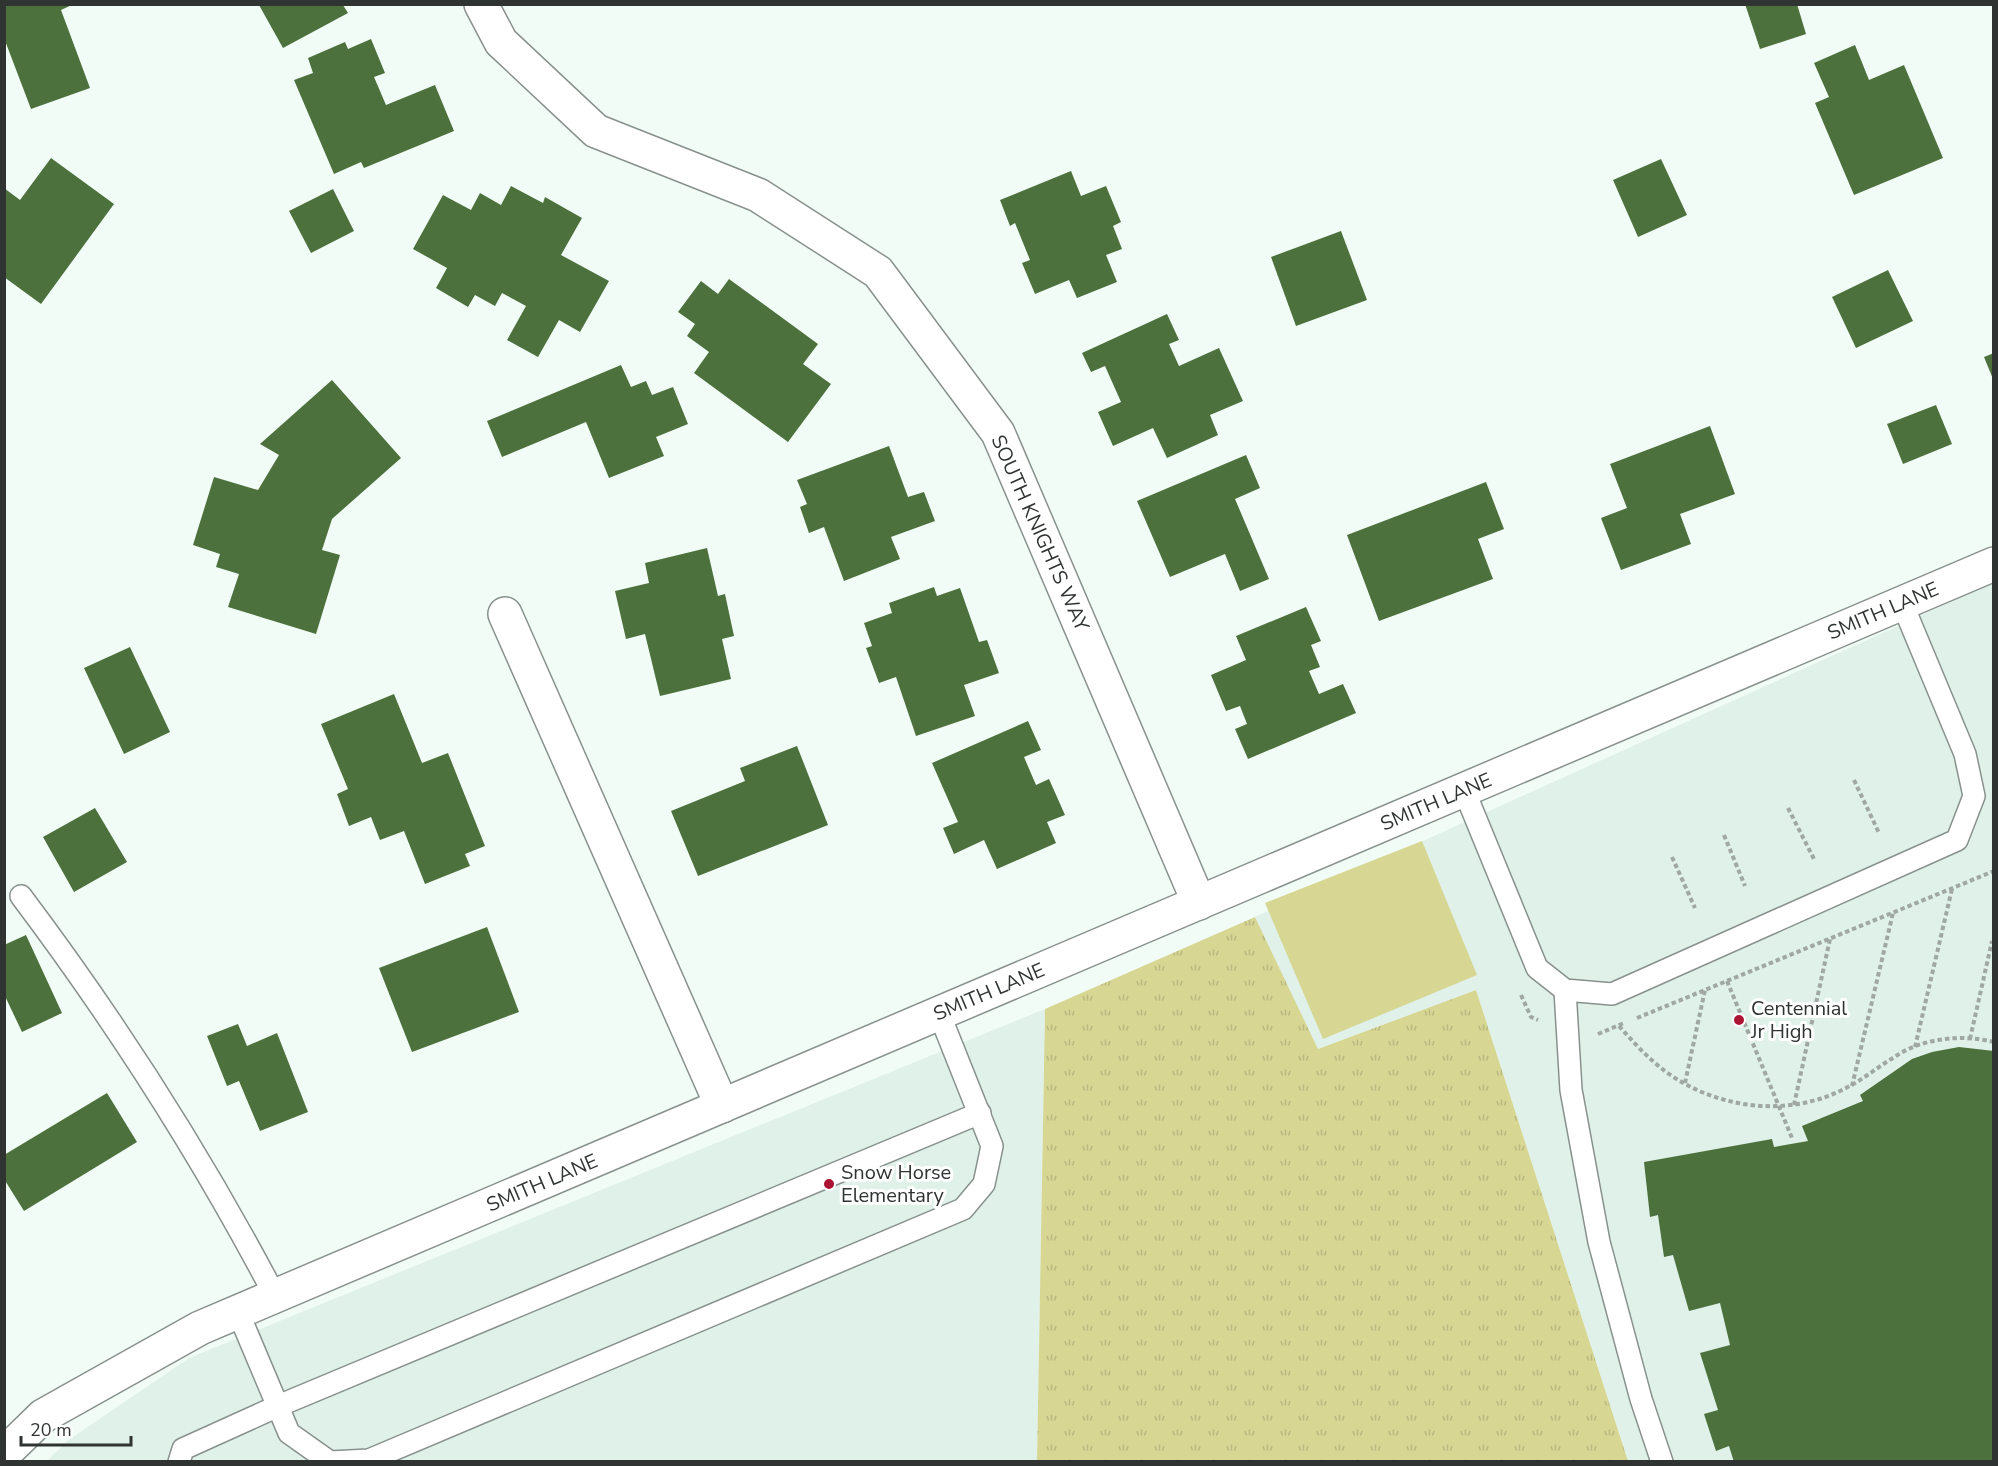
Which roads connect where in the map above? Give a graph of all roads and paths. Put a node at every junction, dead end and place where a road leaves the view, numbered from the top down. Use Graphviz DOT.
graph roads {
  1 [pos="481,4"];
  2 [pos="1994,564"];
  3 [pos="1902,603"];
  4 [pos="505,614"];
  5 [pos="1854,780"];
  6 [pos="1464,790"];
  7 [pos="1788,808"];
  8 [pos="1879,833"];
  9 [pos="1724,835"];
  10 [pos="1672,857"];
  11 [pos="1814,859"];
  12 [pos="1745,886"];
  13 [pos="1952,888"];
  14 [pos="21,896"];
  15 [pos="1199,903"];
  16 [pos="1695,908"];
  17 [pos="1893,912"];
  18 [pos="1830,938"];
  19 [pos="1992,941"];
  20 [pos="1726,981"];
  21 [pos="1565,990"];
  22 [pos="1705,990"];
  23 [pos="939,1013"];
  24 [pos="1619,1026"];
  25 [pos="1970,1039"];
  26 [pos="1994,1042"];
  27 [pos="1916,1047"];
  28 [pos="1685,1083"];
  29 [pos="1852,1086"];
  30 [pos="1794,1105"];
  31 [pos="722,1106"];
  32 [pos="1779,1107"];
  33 [pos="980,1113"];
  34 [pos="1792,1138"];
  35 [pos="275,1296"];
  36 [pos="238,1312"];
  37 [pos="278,1406"];
  38 [pos="4,1454"];
  39 [pos="179,1461"];
  40 [pos="330,1461"];
  41 [pos="1662,1461"];
  1 -- 15 [label="street, SOUTH KNIGHTS WAY"];
  2 -- 3 [label="street, SMITH LANE"];
  3 -- 6 [label="street, SMITH LANE"];
  3 -- 21 [label="lane"];
  4 -- 31 [label="street"];
  5 -- 8 [label="path"];
  6 -- 15 [label="street, SMITH LANE"];
  6 -- 21 [label="lane"];
  7 -- 11 [label="path"];
  9 -- 12 [label="path"];
  10 -- 16 [label="path"];
  13 -- 27 [label="path"];
  14 -- 35 [label="lane"];
  15 -- 23 [label="street, SMITH LANE"];
  17 -- 29 [label="path"];
  18 -- 30 [label="path"];
  19 -- 25 [label="path"];
  20 -- 32 [label="path"];
  21 -- 41 [label="lane"];
  22 -- 28 [label="path"];
  23 -- 31 [label="street, SMITH LANE"];
  23 -- 33 [label="lane"];
  24 -- 28 [label="path"];
  25 -- 26 [label="path"];
  25 -- 27 [label="path"];
  27 -- 29 [label="path"];
  28 -- 32 [label="path"];
  29 -- 30 [label="path"];
  30 -- 32 [label="path"];
  31 -- 35 [label="street, SMITH LANE"];
  32 -- 34 [label="path"];
  33 -- 37 [label="lane"];
  33 -- 40 [label="lane"];
  35 -- 36 [label="street, SMITH LANE"];
  36 -- 37 [label="lane"];
  36 -- 38 [label="street, SMITH LANE"];
  37 -- 39 [label="lane"];
  37 -- 40 [label="lane"];
}
